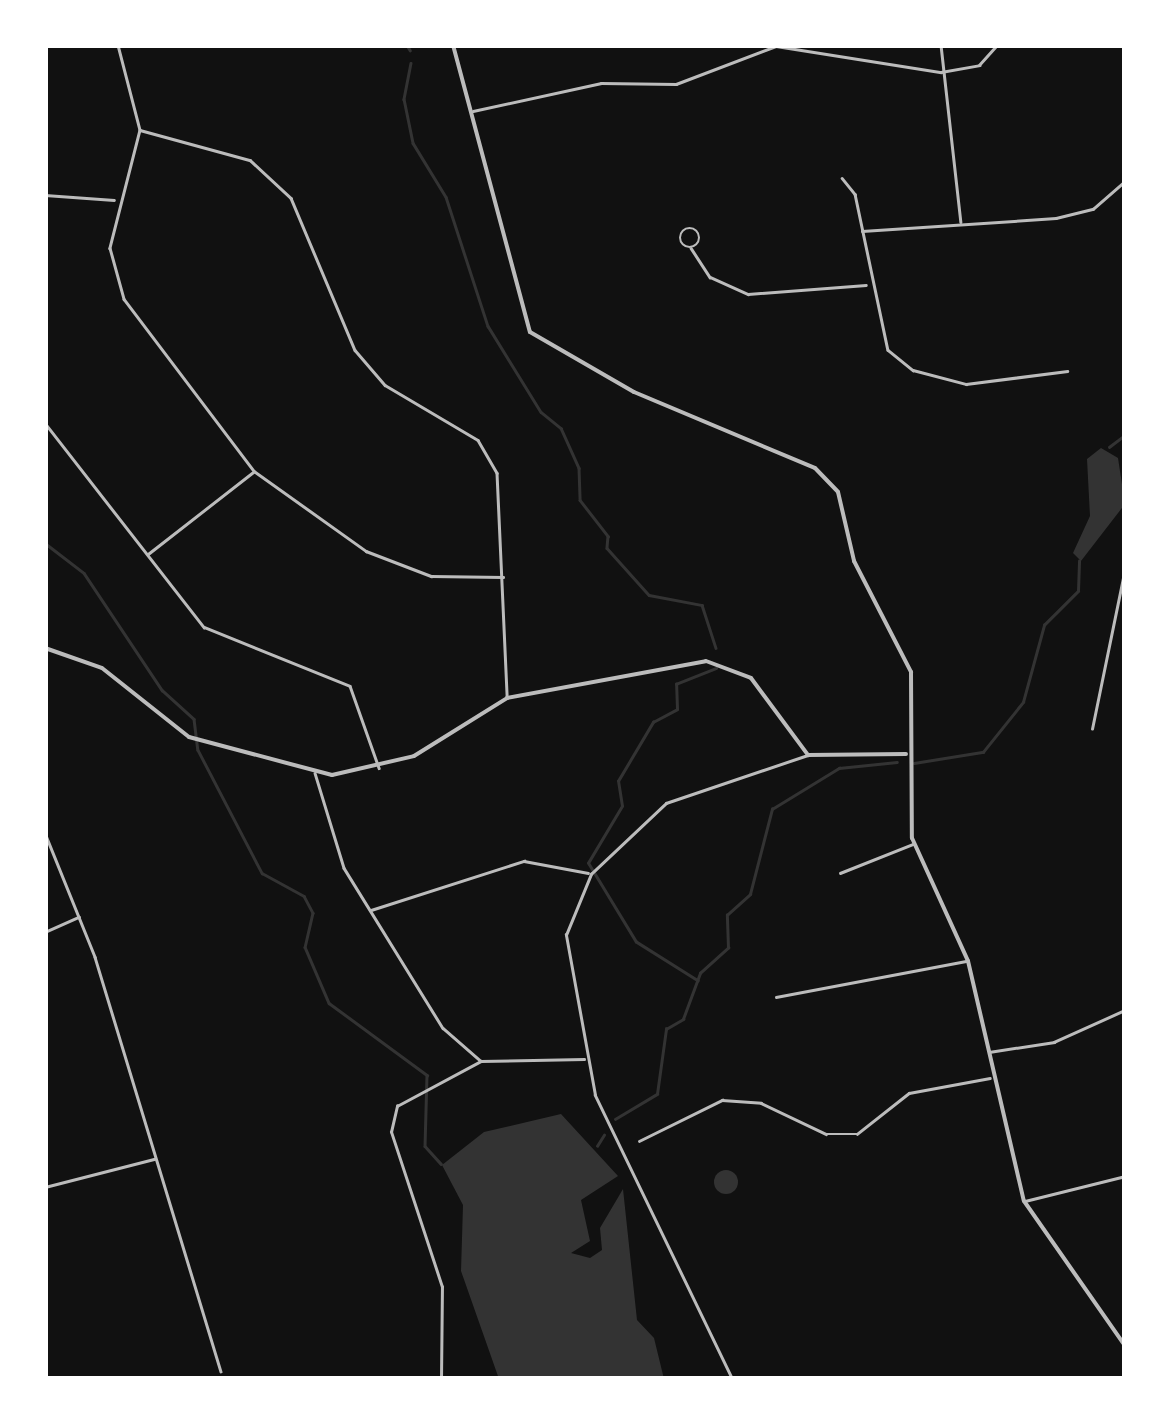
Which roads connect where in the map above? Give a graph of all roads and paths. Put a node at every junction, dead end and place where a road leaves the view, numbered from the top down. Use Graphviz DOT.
graph roads {
  1 [pos="118,45"];
  2 [pos="453,45"];
  3 [pos="941,45"];
  4 [pos="997,45"];
  5 [pos="940,72"];
  6 [pos="471,112"];
  7 [pos="140,130"];
  8 [pos="842,178"];
  9 [pos="1125,181"];
  10 [pos="45,196"];
  11 [pos="115,200"];
  12 [pos="961,222"];
  13 [pos="860,231"];
  14 [pos="691,248"];
  15 [pos="867,284"];
  16 [pos="1067,371"];
  17 [pos="45,423"];
  18 [pos="254,472"];
  19 [pos="146,555"];
  20 [pos="1125,568"];
  21 [pos="503,578"];
  22 [pos="45,648"];
  23 [pos="508,698"];
  24 [pos="1092,728"];
  25 [pos="908,754"];
  26 [pos="808,755"];
  27 [pos="379,768"];
  28 [pos="315,772"];
  29 [pos="45,833"];
  30 [pos="914,844"];
  31 [pos="592,873"];
  32 [pos="840,873"];
  33 [pos="370,910"];
  34 [pos="81,916"];
  35 [pos="45,932"];
  36 [pos="968,961"];
  37 [pos="776,996"];
  38 [pos="1125,1010"];
  39 [pos="988,1052"];
  40 [pos="586,1059"];
  41 [pos="482,1061"];
  42 [pos="990,1078"];
  43 [pos="640,1142"];
  44 [pos="156,1159"];
  45 [pos="1125,1176"];
  46 [pos="45,1187"];
  47 [pos="1024,1202"];
  48 [pos="1125,1346"];
  49 [pos="221,1371"];
  50 [pos="441,1379"];
  51 [pos="732,1379"];
  1 -- 7 [label="street"];
  2 -- 6 [label="street"];
  3 -- 5 [label="street"];
  4 -- 5 [label="street"];
  5 -- 6 [label="street"];
  5 -- 12 [label="street"];
  6 -- 25 [label="street"];
  7 -- 11 [label="street"];
  7 -- 21 [label="street"];
  8 -- 13 [label="street"];
  9 -- 12 [label="street"];
  10 -- 11 [label="street"];
  11 -- 18 [label="street"];
  12 -- 13 [label="street"];
  13 -- 15 [label="street"];
  14 -- 14 [label="street"];
  14 -- 15 [label="street"];
  15 -- 16 [label="street"];
  17 -- 19 [label="street"];
  18 -- 19 [label="street"];
  18 -- 21 [label="street"];
  19 -- 27 [label="street"];
  20 -- 24 [label="street"];
  21 -- 23 [label="street"];
  22 -- 28 [label="street"];
  23 -- 26 [label="street"];
  23 -- 27 [label="street"];
  25 -- 26 [label="street"];
  25 -- 30 [label="street"];
  26 -- 31 [label="street"];
  27 -- 28 [label="street"];
  28 -- 33 [label="street"];
  29 -- 34 [label="street"];
  30 -- 32 [label="street"];
  30 -- 36 [label="street"];
  31 -- 33 [label="street"];
  31 -- 40 [label="street"];
  33 -- 41 [label="street"];
  34 -- 35 [label="street"];
  34 -- 44 [label="street"];
  36 -- 37 [label="street"];
  36 -- 39 [label="street"];
  38 -- 39 [label="street"];
  39 -- 42 [label="street"];
  40 -- 41 [label="street"];
  40 -- 51 [label="street"];
  41 -- 50 [label="street"];
  42 -- 43 [label="street"];
  42 -- 47 [label="street"];
  44 -- 46 [label="street"];
  44 -- 49 [label="street"];
  45 -- 47 [label="street"];
  47 -- 48 [label="street"];
}
